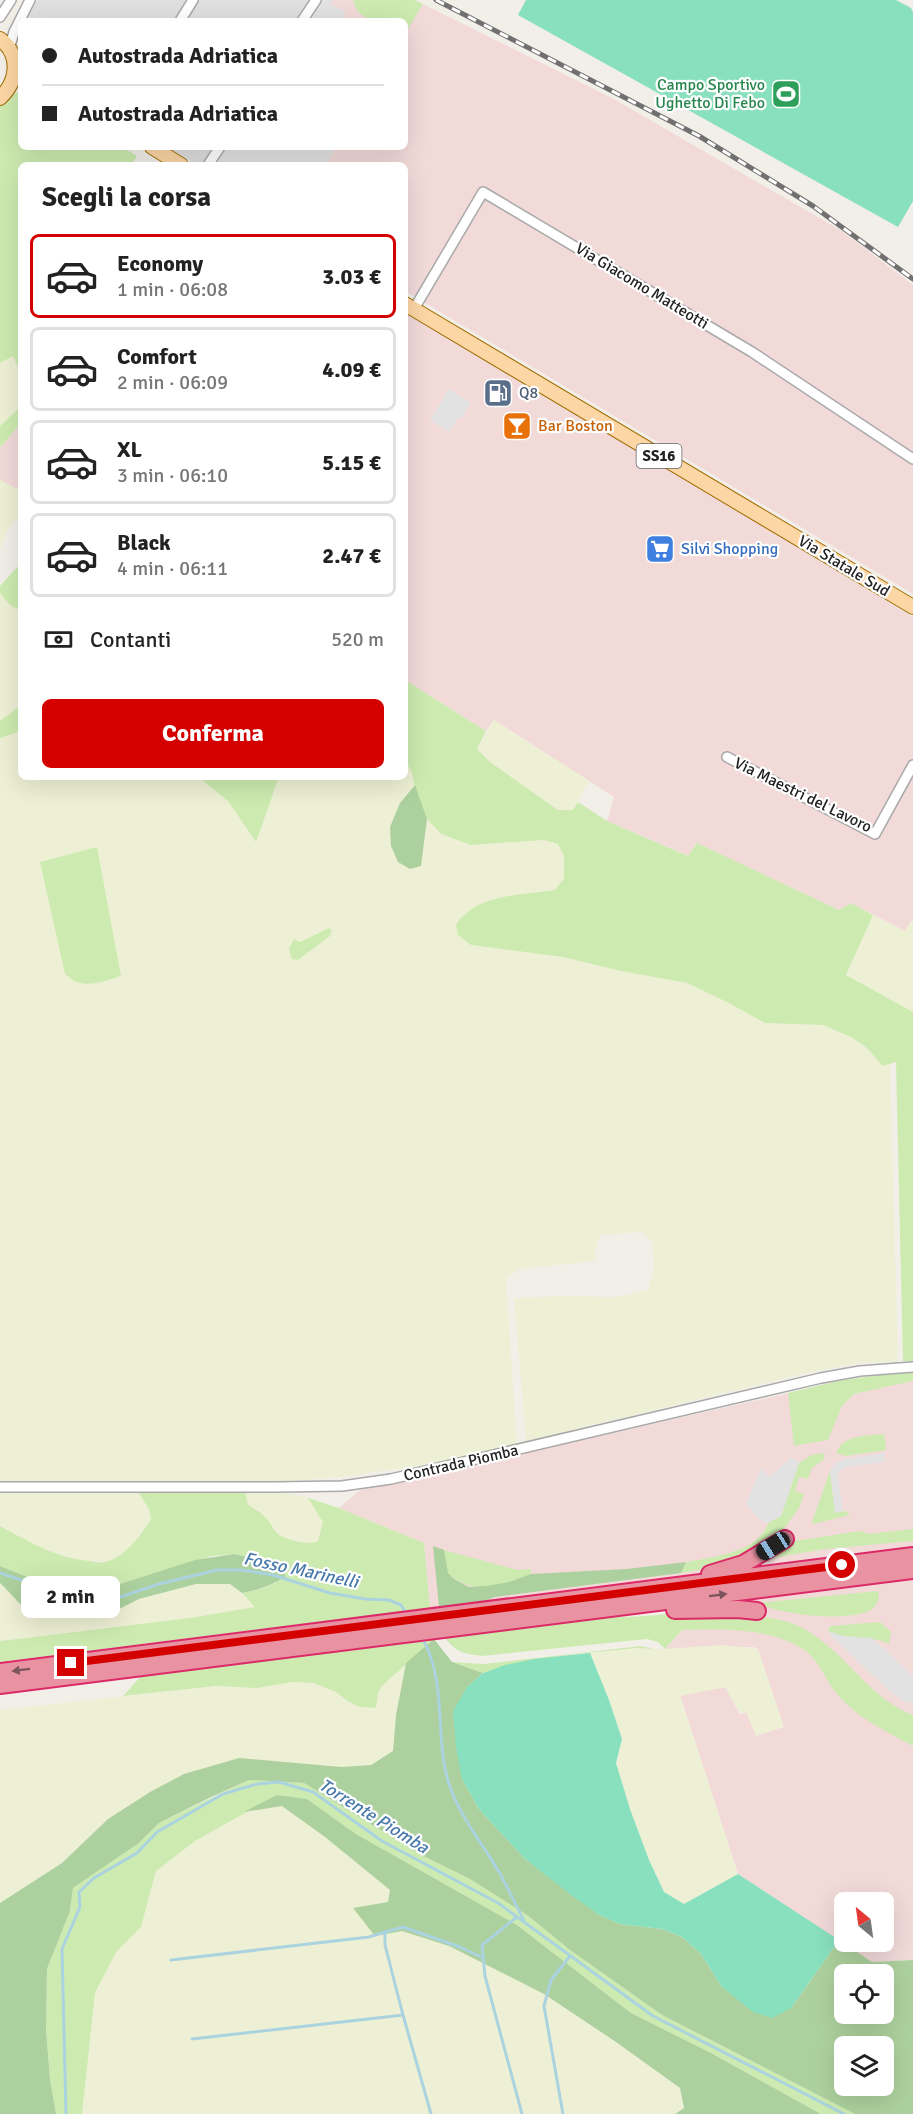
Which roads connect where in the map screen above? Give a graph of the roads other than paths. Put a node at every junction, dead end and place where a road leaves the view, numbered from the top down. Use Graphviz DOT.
graph roads {
  1 [pos="11,0"];
  2 [pos="30,0"];
  3 [pos="193,0"];
  4 [pos="316,0"];
  5 [pos="0,17"];
  6 [pos="21,18"];
  7 [pos="182,18"];
  8 [pos="304,18"];
  9 [pos="18,25"];
  10 [pos="5,44"];
  11 [pos="18,65"];
  12 [pos="18,87"];
  13 [pos="4,95"];
  14 [pos="157,150"];
  15 [pos="176,162"];
  16 [pos="409,306"];
  17 [pos="913,459"];
  18 [pos="913,607"];
  19 [pos="726,757"];
  20 [pos="913,765"];
  21 [pos="913,1367"];
  22 [pos="0,1487"];
  23 [pos="784,1539"];
  24 [pos="913,1556"];
  25 [pos="913,1570"];
  26 [pos="637,1592"];
  27 [pos="597,1610"];
  28 [pos="757,1611"];
  29 [pos="263,1645"];
  30 [pos="0,1672"];
  31 [pos="0,1685"];
  1 -- 5 [label="street"];
  2 -- 6 [label="street"];
  3 -- 7 [label="street"];
  4 -- 8 [label="street"];
  9 -- 10 [label="street"];
  10 -- 11 [label="main road"];
  11 -- 13 [label="main road"];
  12 -- 13 [label="main road"];
  14 -- 15 [label="main road"];
  16 -- 17 [label="street, Via Giacomo Matteotti"];
  16 -- 18 [label="main road, Via Statale Sud / SS16"];
  19 -- 20 [label="street, Via Maestri del Lavoro"];
  21 -- 22 [label="street, Contrada Piomba"];
  23 -- 26 [label="highway"];
  24 -- 26 [label="highway"];
  27 -- 25 [label="highway, one-way"];
  26 -- 29 [label="highway"];
  27 -- 28 [label="highway"];
  27 -- 29 [label="highway"];
  29 -- 30 [label="highway, one-way"];
  29 -- 31 [label="highway"];
}
